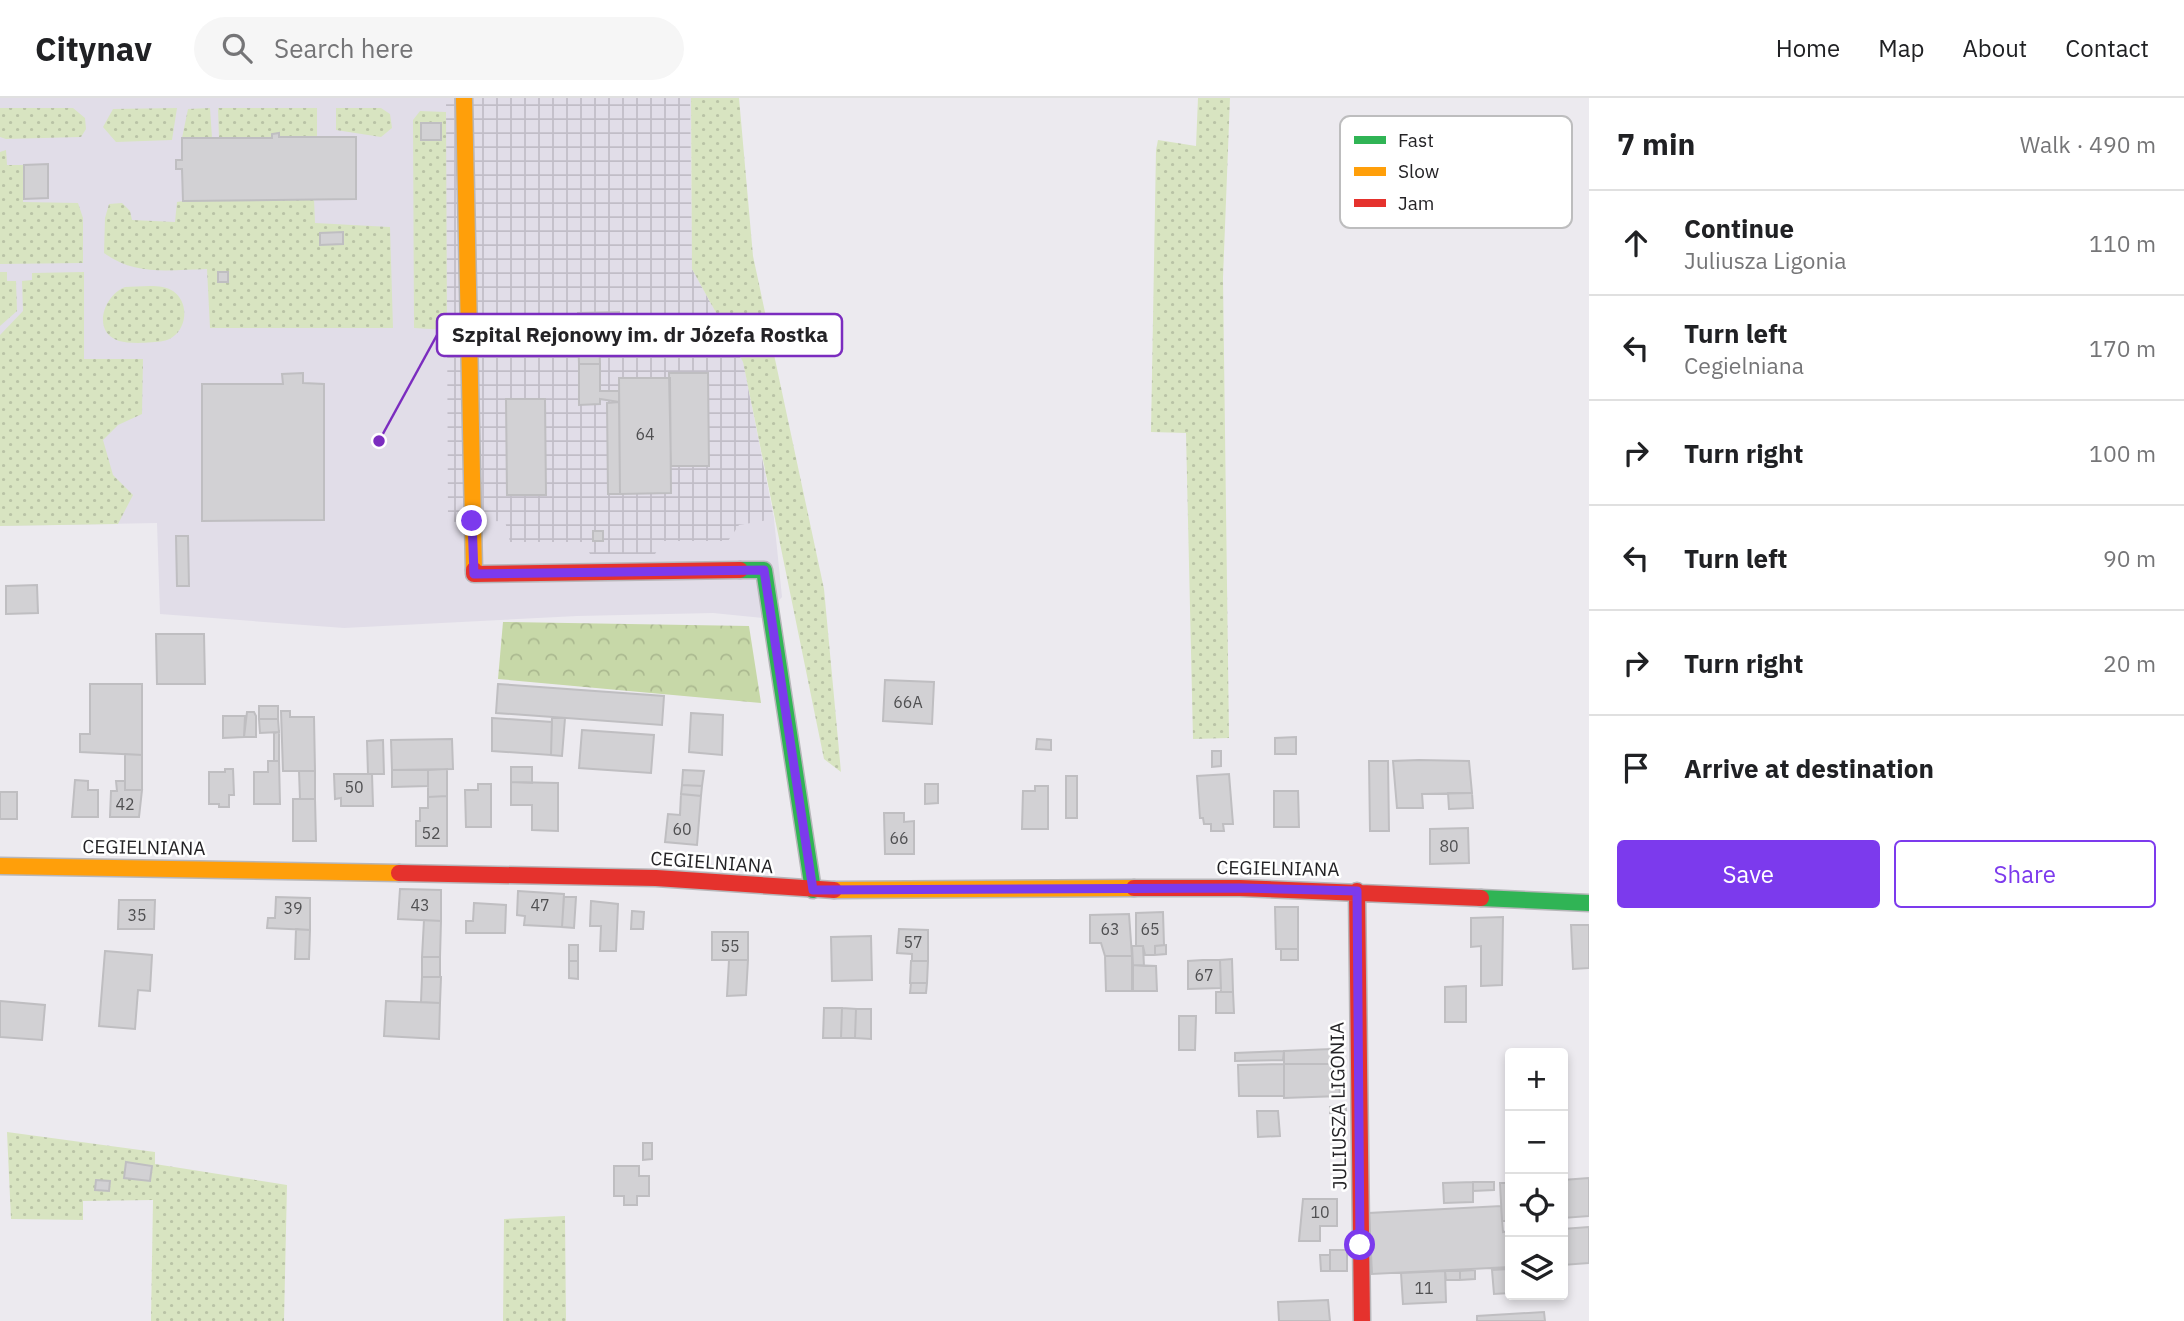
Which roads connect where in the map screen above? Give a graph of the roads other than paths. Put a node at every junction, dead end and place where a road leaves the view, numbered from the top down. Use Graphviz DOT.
graph roads {
  1 [pos="464,98"];
  2 [pos="0,866"];
  3 [pos="813,890"];
  4 [pos="1357,891"];
  5 [pos="1589,903"];
  6 [pos="1362,1321"];
  1 -- 3 [label="street"];
  2 -- 3 [label="street, CEGIELNIANA"];
  3 -- 4 [label="street, CEGIELNIANA"];
  4 -- 5 [label="street, CEGIELNIANA"];
  4 -- 6 [label="street, JULIUSZA LIGONIA"];
}
